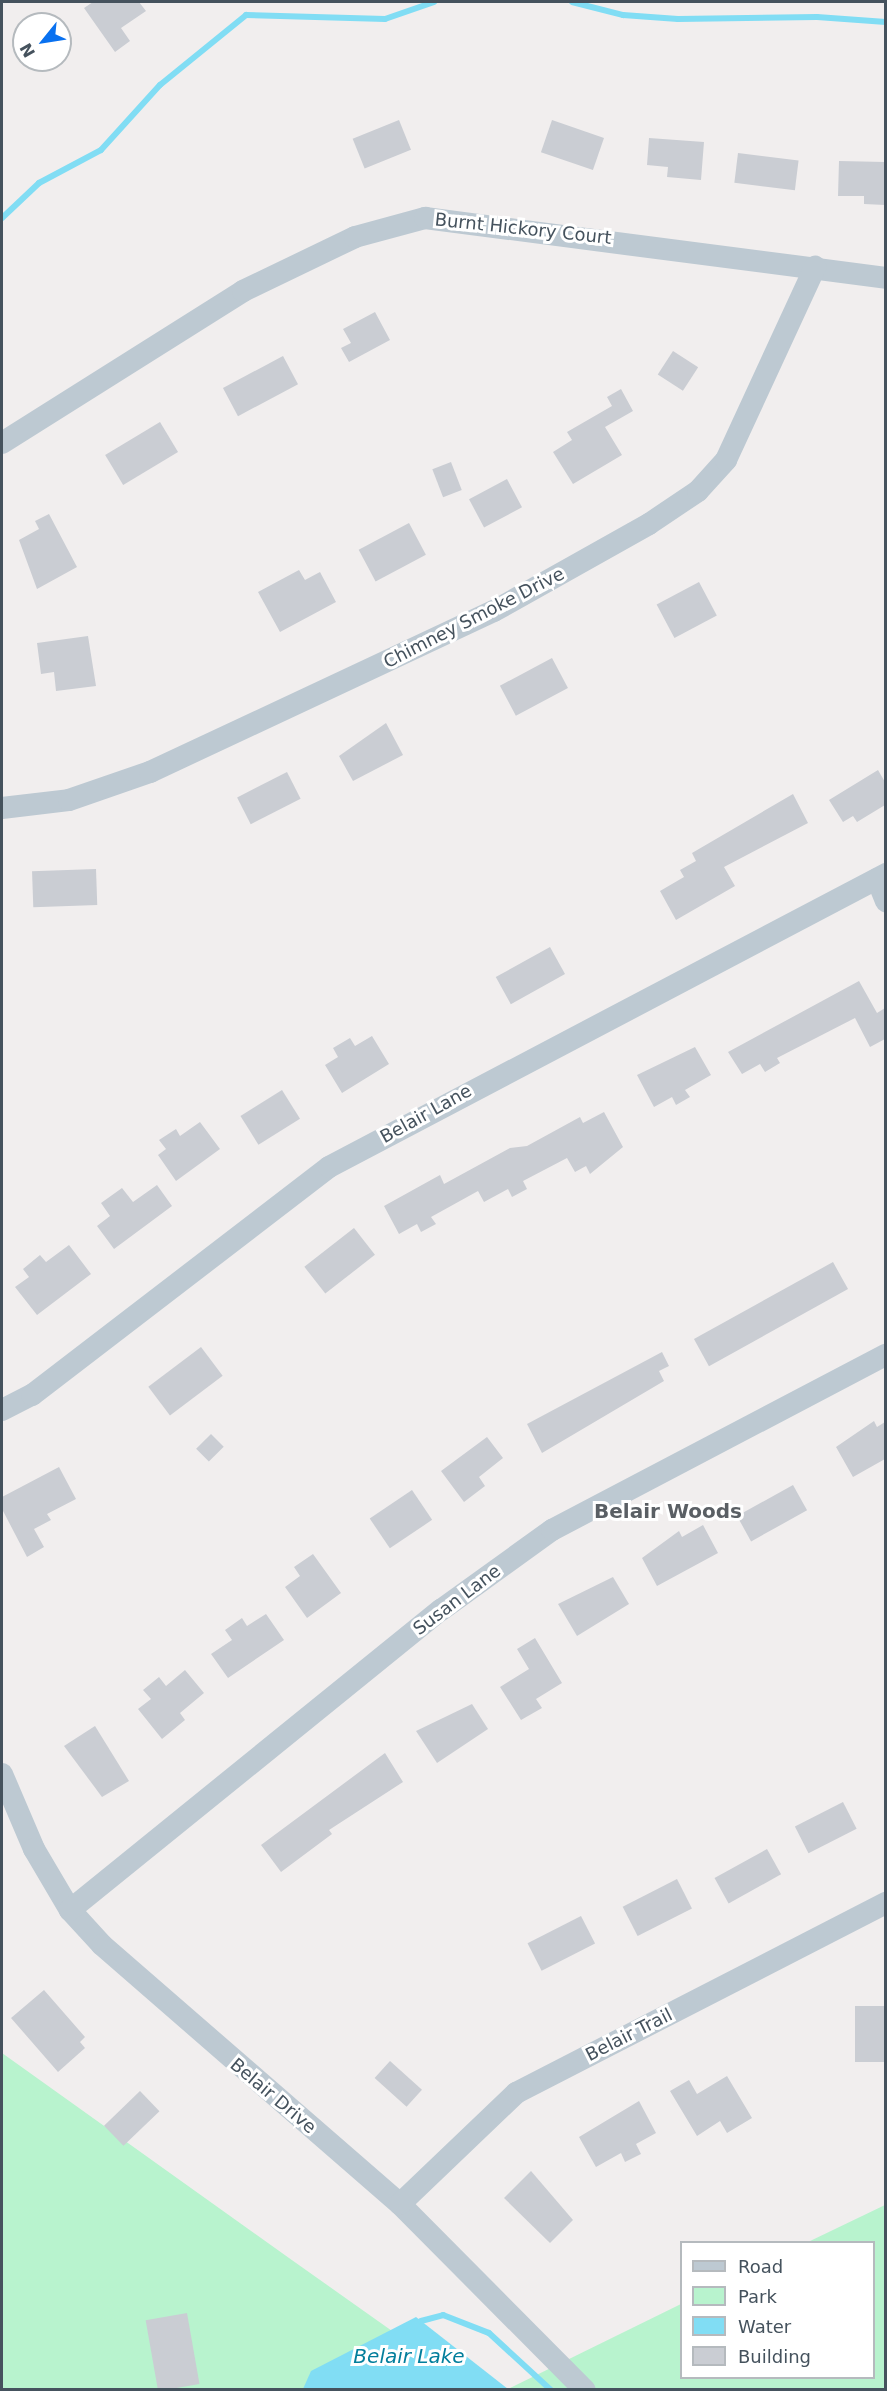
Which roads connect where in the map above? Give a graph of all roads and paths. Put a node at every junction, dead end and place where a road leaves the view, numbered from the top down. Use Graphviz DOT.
graph roads {
  1 [pos="815,267"];
  2 [pos="885,278"];
  3 [pos="2,443"];
  4 [pos="2,808"];
  5 [pos="881,877"];
  6 [pos="885,901"];
  7 [pos="885,1354"];
  8 [pos="2,1410"];
  9 [pos="2,1774"];
  10 [pos="885,1903"];
  11 [pos="70,1910"];
  12 [pos="400,2204"];
  13 [pos="585,2390"];
  1 -- 2 [label="street, Burnt Hickory Court"];
  1 -- 3 [label="street, Burnt Hickory Court"];
  1 -- 4 [label="street, Chimney Smoke Drive"];
  5 -- 6 [label="street"];
  5 -- 8 [label="street, Belair Lane"];
  7 -- 11 [label="street, Susan Lane"];
  9 -- 11 [label="street, Belair Drive"];
  10 -- 12 [label="street, Belair Trail"];
  11 -- 12 [label="street, Belair Drive"];
  12 -- 13 [label="street, Belair Drive"];
}
